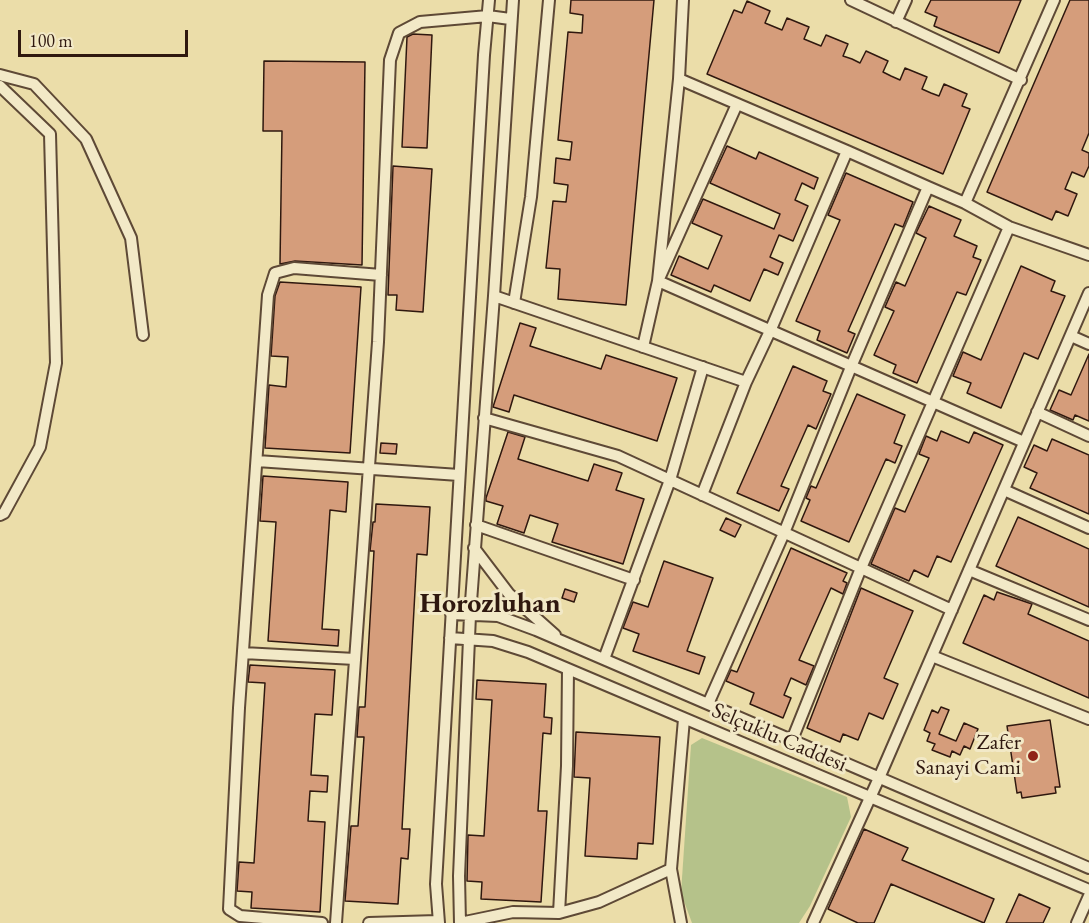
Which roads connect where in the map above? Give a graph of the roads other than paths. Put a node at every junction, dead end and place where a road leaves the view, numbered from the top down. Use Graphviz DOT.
graph roads {
  1 [pos="489,0"];
  2 [pos="513,0"];
  3 [pos="549,0"];
  4 [pos="683,0"];
  5 [pos="851,0"];
  6 [pos="906,0"];
  7 [pos="1054,0"];
  8 [pos="488,16"];
  9 [pos="510,19"];
  10 [pos="896,22"];
  11 [pos="0,75"];
  12 [pos="679,79"];
  13 [pos="1020,80"];
  14 [pos="0,86"];
  15 [pos="737,104"];
  16 [pos="847,151"];
  17 [pos="928,187"];
  18 [pos="965,203"];
  19 [pos="1009,227"];
  20 [pos="1089,255"];
  21 [pos="381,275"];
  22 [pos="657,281"];
  23 [pos="1089,293"];
  24 [pos="495,296"];
  25 [pos="514,303"];
  26 [pos="771,329"];
  27 [pos="143,335"];
  28 [pos="1071,336"];
  29 [pos="1089,344"];
  30 [pos="643,346"];
  31 [pos="703,367"];
  32 [pos="851,367"];
  33 [pos="746,382"];
  34 [pos="932,403"];
  35 [pos="1037,412"];
  36 [pos="484,418"];
  37 [pos="1089,436"];
  38 [pos="1024,442"];
  39 [pos="257,461"];
  40 [pos="369,468"];
  41 [pos="459,475"];
  42 [pos="670,480"];
  43 [pos="1004,490"];
  44 [pos="702,495"];
  45 [pos="0,515"];
  46 [pos="476,525"];
  47 [pos="1089,528"];
  48 [pos="784,533"];
  49 [pos="474,548"];
  50 [pos="861,568"];
  51 [pos="969,570"];
  52 [pos="634,580"];
  53 [pos="952,610"];
  54 [pos="452,614"];
  55 [pos="470,615"];
  56 [pos="1089,620"];
  57 [pos="450,638"];
  58 [pos="469,639"];
  59 [pos="561,641"];
  60 [pos="243,653"];
  61 [pos="932,656"];
  62 [pos="355,659"];
  63 [pos="604,659"];
  64 [pos="568,669"];
  65 [pos="708,704"];
  66 [pos="684,718"];
  67 [pos="1089,719"];
  68 [pos="792,740"];
  69 [pos="879,778"];
  70 [pos="870,798"];
  71 [pos="671,868"];
  72 [pos="1089,868"];
  73 [pos="1089,890"];
  74 [pos="1089,896"];
  75 [pos="559,912"];
  76 [pos="438,922"];
  77 [pos="322,923"];
  78 [pos="336,923"];
  79 [pos="369,923"];
  80 [pos="460,923"];
  81 [pos="681,923"];
  82 [pos="813,923"];
  83 [pos="1077,923"];
  1 -- 8 [label="street"];
  2 -- 9 [label="street"];
  3 -- 25 [label="street"];
  4 -- 12 [label="street"];
  5 -- 10 [label="street"];
  6 -- 10 [label="street"];
  7 -- 13 [label="street"];
  8 -- 9 [label="street"];
  8 -- 21 [label="street"];
  8 -- 41 [label="street"];
  9 -- 24 [label="street"];
  10 -- 13 [label="street"];
  11 -- 27 [label="street"];
  12 -- 15 [label="street"];
  12 -- 22 [label="street"];
  13 -- 18 [label="street"];
  14 -- 45 [label="street"];
  15 -- 16 [label="street"];
  15 -- 22 [label="street"];
  16 -- 17 [label="street"];
  16 -- 26 [label="street"];
  17 -- 18 [label="street"];
  17 -- 32 [label="street"];
  18 -- 19 [label="street"];
  19 -- 20 [label="street"];
  19 -- 34 [label="street"];
  21 -- 39 [label="street"];
  21 -- 40 [label="street"];
  22 -- 26 [label="street"];
  22 -- 30 [label="street"];
  23 -- 28 [label="street"];
  24 -- 25 [label="street"];
  24 -- 36 [label="street"];
  25 -- 30 [label="street"];
  26 -- 32 [label="street"];
  26 -- 33 [label="street"];
  28 -- 29 [label="street"];
  28 -- 35 [label="street"];
  30 -- 31 [label="street"];
  31 -- 33 [label="street"];
  31 -- 42 [label="street"];
  32 -- 34 [label="street"];
  32 -- 48 [label="street"];
  33 -- 44 [label="street"];
  34 -- 38 [label="street"];
  34 -- 50 [label="street"];
  35 -- 37 [label="street"];
  35 -- 38 [label="street"];
  36 -- 42 [label="street"];
  36 -- 46 [label="street"];
  38 -- 43 [label="street"];
  39 -- 40 [label="street"];
  39 -- 60 [label="street"];
  40 -- 41 [label="street"];
  40 -- 62 [label="street"];
  41 -- 54 [label="street"];
  42 -- 44 [label="street"];
  42 -- 52 [label="street"];
  43 -- 47 [label="street"];
  43 -- 51 [label="street"];
  44 -- 48 [label="street"];
  46 -- 49 [label="street"];
  46 -- 52 [label="street"];
  48 -- 50 [label="street"];
  48 -- 65 [label="street"];
  49 -- 55 [label="street"];
  49 -- 59 [label="street"];
  50 -- 53 [label="street"];
  50 -- 68 [label="street"];
  51 -- 53 [label="street"];
  51 -- 56 [label="street"];
  52 -- 63 [label="street"];
  53 -- 61 [label="street"];
  54 -- 55 [label="street, Selçuklu Caddesi"];
  54 -- 57 [label="street"];
  55 -- 58 [label="street"];
  55 -- 59 [label="street, Selçuklu Caddesi"];
  57 -- 58 [label="street, Selçuklu Caddesi"];
  57 -- 76 [label="street"];
  58 -- 64 [label="street, Selçuklu Caddesi"];
  58 -- 80 [label="street"];
  59 -- 63 [label="street, Selçuklu Caddesi"];
  60 -- 62 [label="street"];
  60 -- 77 [label="street"];
  61 -- 67 [label="street"];
  61 -- 69 [label="street"];
  62 -- 78 [label="street"];
  63 -- 65 [label="street, Selçuklu Caddesi"];
  64 -- 66 [label="street, Selçuklu Caddesi"];
  64 -- 75 [label="street"];
  65 -- 68 [label="street, Selçuklu Caddesi"];
  66 -- 70 [label="street, Selçuklu Caddesi"];
  66 -- 71 [label="street"];
  68 -- 69 [label="street, Selçuklu Caddesi"];
  69 -- 70 [label="street"];
  69 -- 72 [label="street, Selçuklu Caddesi"];
  70 -- 73 [label="street, Selçuklu Caddesi"];
  70 -- 82 [label="street"];
  71 -- 75 [label="street"];
  71 -- 81 [label="street"];
  74 -- 83 [label="street"];
  75 -- 80 [label="street"];
  76 -- 79 [label="street"];
}
